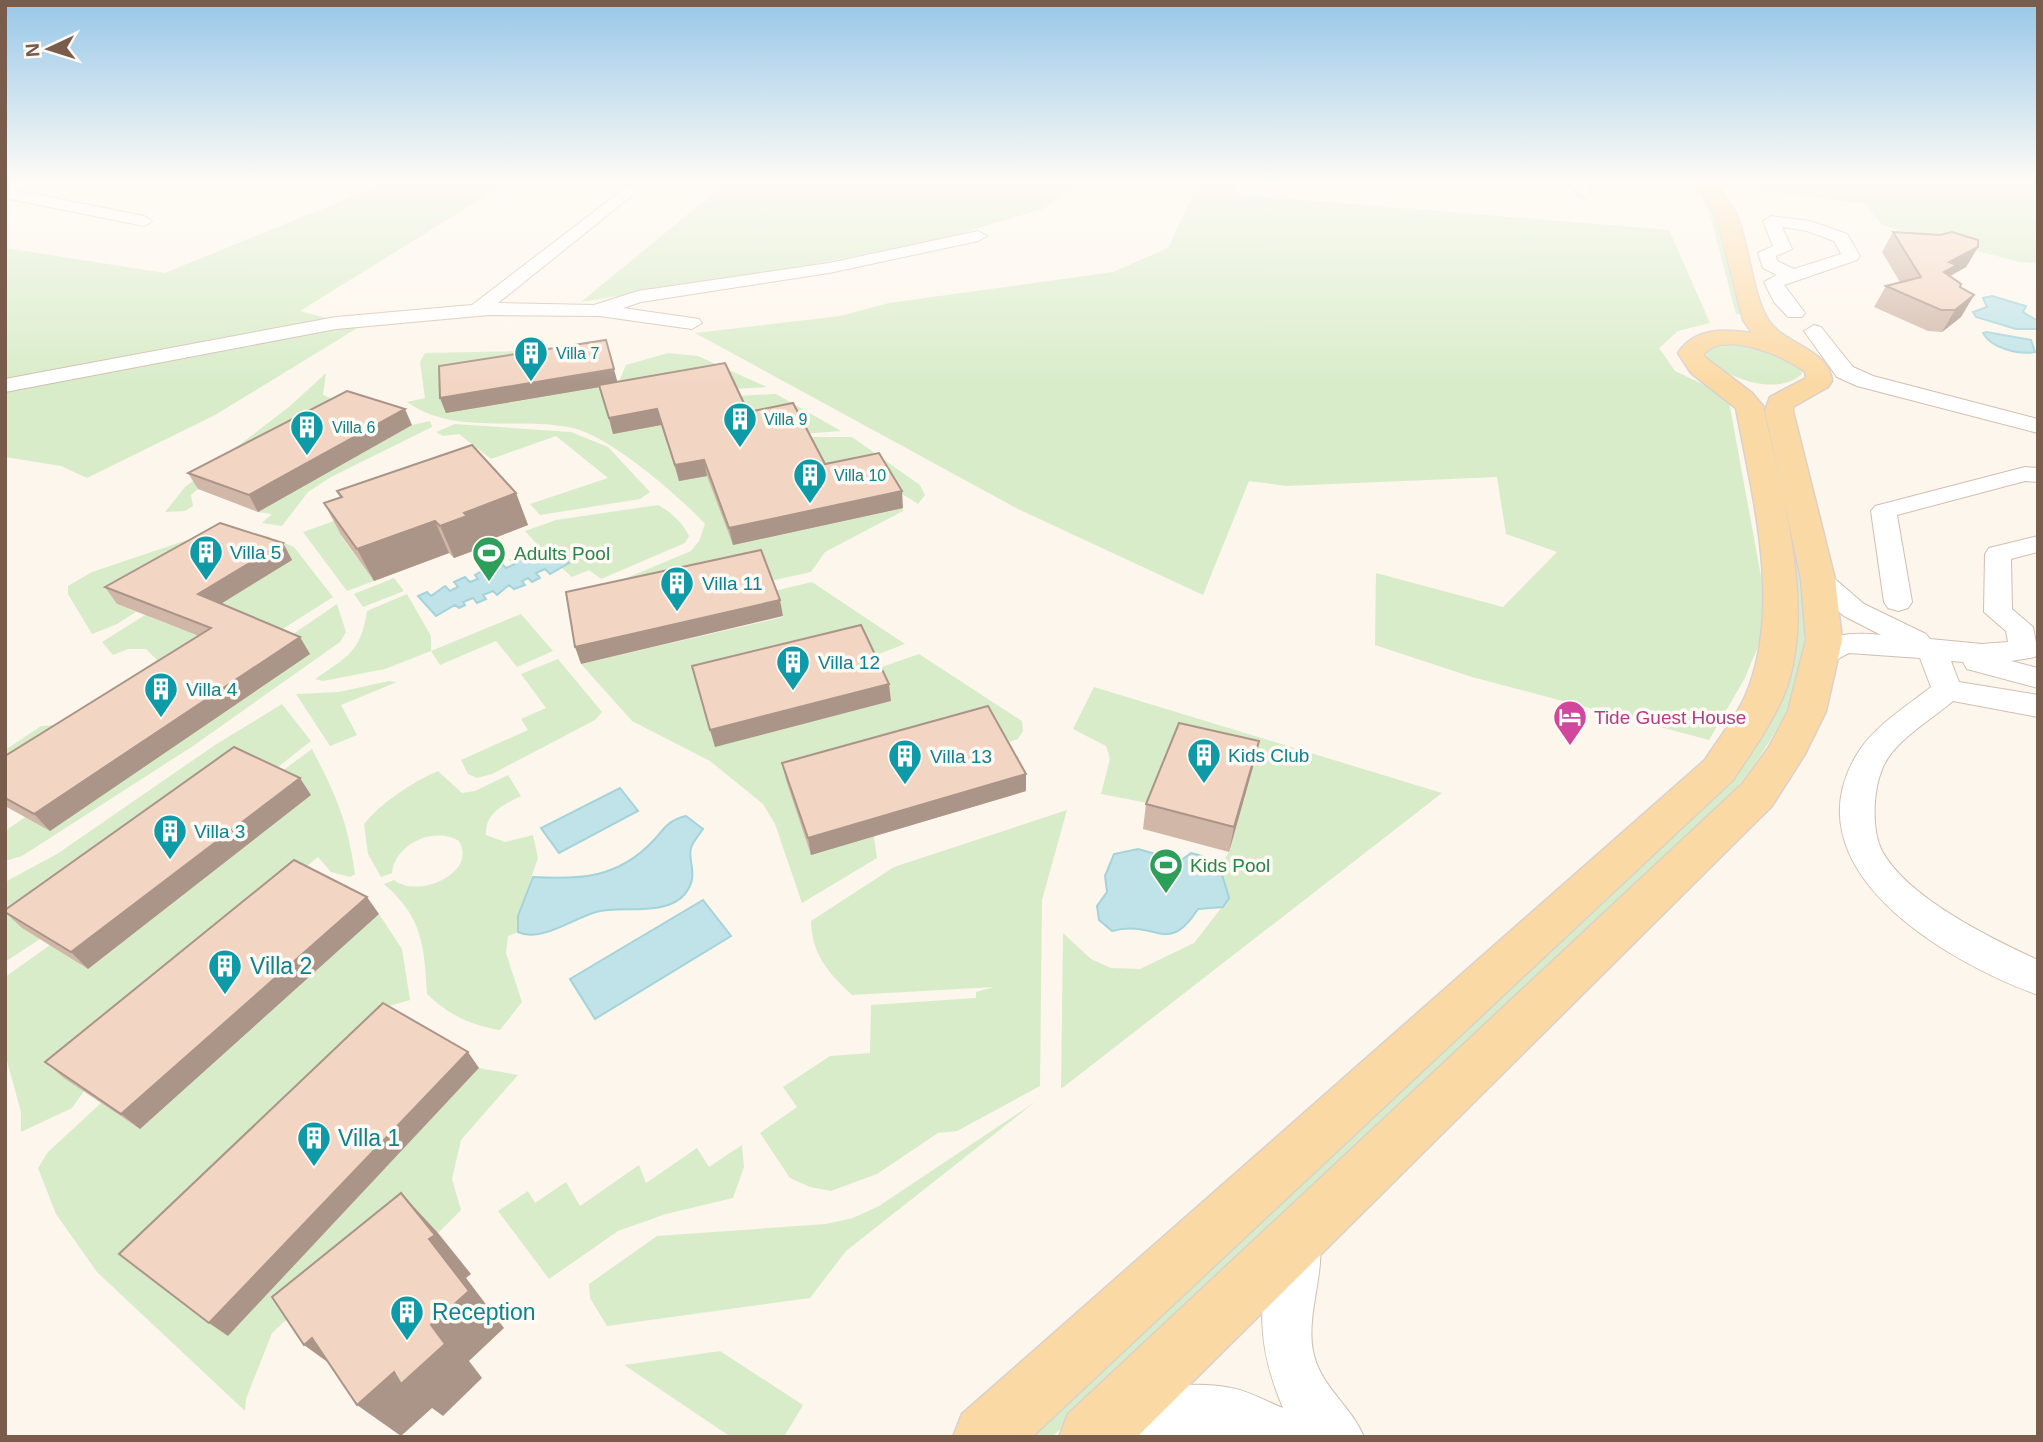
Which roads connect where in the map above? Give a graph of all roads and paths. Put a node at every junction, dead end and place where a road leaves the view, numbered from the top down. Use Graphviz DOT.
graph roads {
  1 [pos="554,249"];
  2 [pos="916,249"];
  3 [pos="1736,249"];
  4 [pos="1782,249"];
  5 [pos="1847,249"];
  6 [pos="1790,274"];
  7 [pos="476,311"];
  8 [pos="596,311"];
  9 [pos="1795,313"];
  10 [pos="1729,317"];
  11 [pos="691,323"];
  12 [pos="1814,331"];
  13 [pos="1712,357"];
  14 [pos="1808,374"];
  15 [pos="5,386"];
  16 [pos="2038,426"];
  17 [pos="2038,438"];
  18 [pos="2038,475"];
  19 [pos="2038,544"];
  20 [pos="1818,579"];
  21 [pos="1898,602"];
  22 [pos="1932,649"];
  23 [pos="1819,659"];
  24 [pos="2038,678"];
  25 [pos="1947,690"];
  26 [pos="2038,706"];
  27 [pos="2038,978"];
  28 [pos="1301,1234"];
  29 [pos="1097,1431"];
  30 [pos="985,1437"];
  31 [pos="1289,1437"];
  32 [pos="1338,1437"];
  1 -- 7 [label="street"];
  2 -- 8 [label="street"];
  3 -- 14 [label="main road"];
  4 -- 6 [label="street"];
  5 -- 6 [label="street"];
  6 -- 9 [label="street"];
  7 -- 8 [label="street"];
  7 -- 15 [label="street"];
  8 -- 11 [label="street"];
  10 -- 13 [label="main road"];
  12 -- 16 [label="street"];
  13 -- 14 [label="main road"];
  13 -- 14 [label="main road"];
  13 -- 30 [label="main road"];
  14 -- 17 [label="street"];
  14 -- 20 [label="main road"];
  18 -- 21 [label="street"];
  19 -- 22 [label="street"];
  20 -- 22 [label="street"];
  20 -- 23 [label="main road"];
  22 -- 23 [label="street"];
  22 -- 24 [label="street"];
  22 -- 25 [label="street"];
  23 -- 28 [label="main road"];
  25 -- 26 [label="street"];
  25 -- 27 [label="street"];
  28 -- 29 [label="main road"];
  28 -- 32 [label="street"];
  29 -- 31 [label="street"];
}
